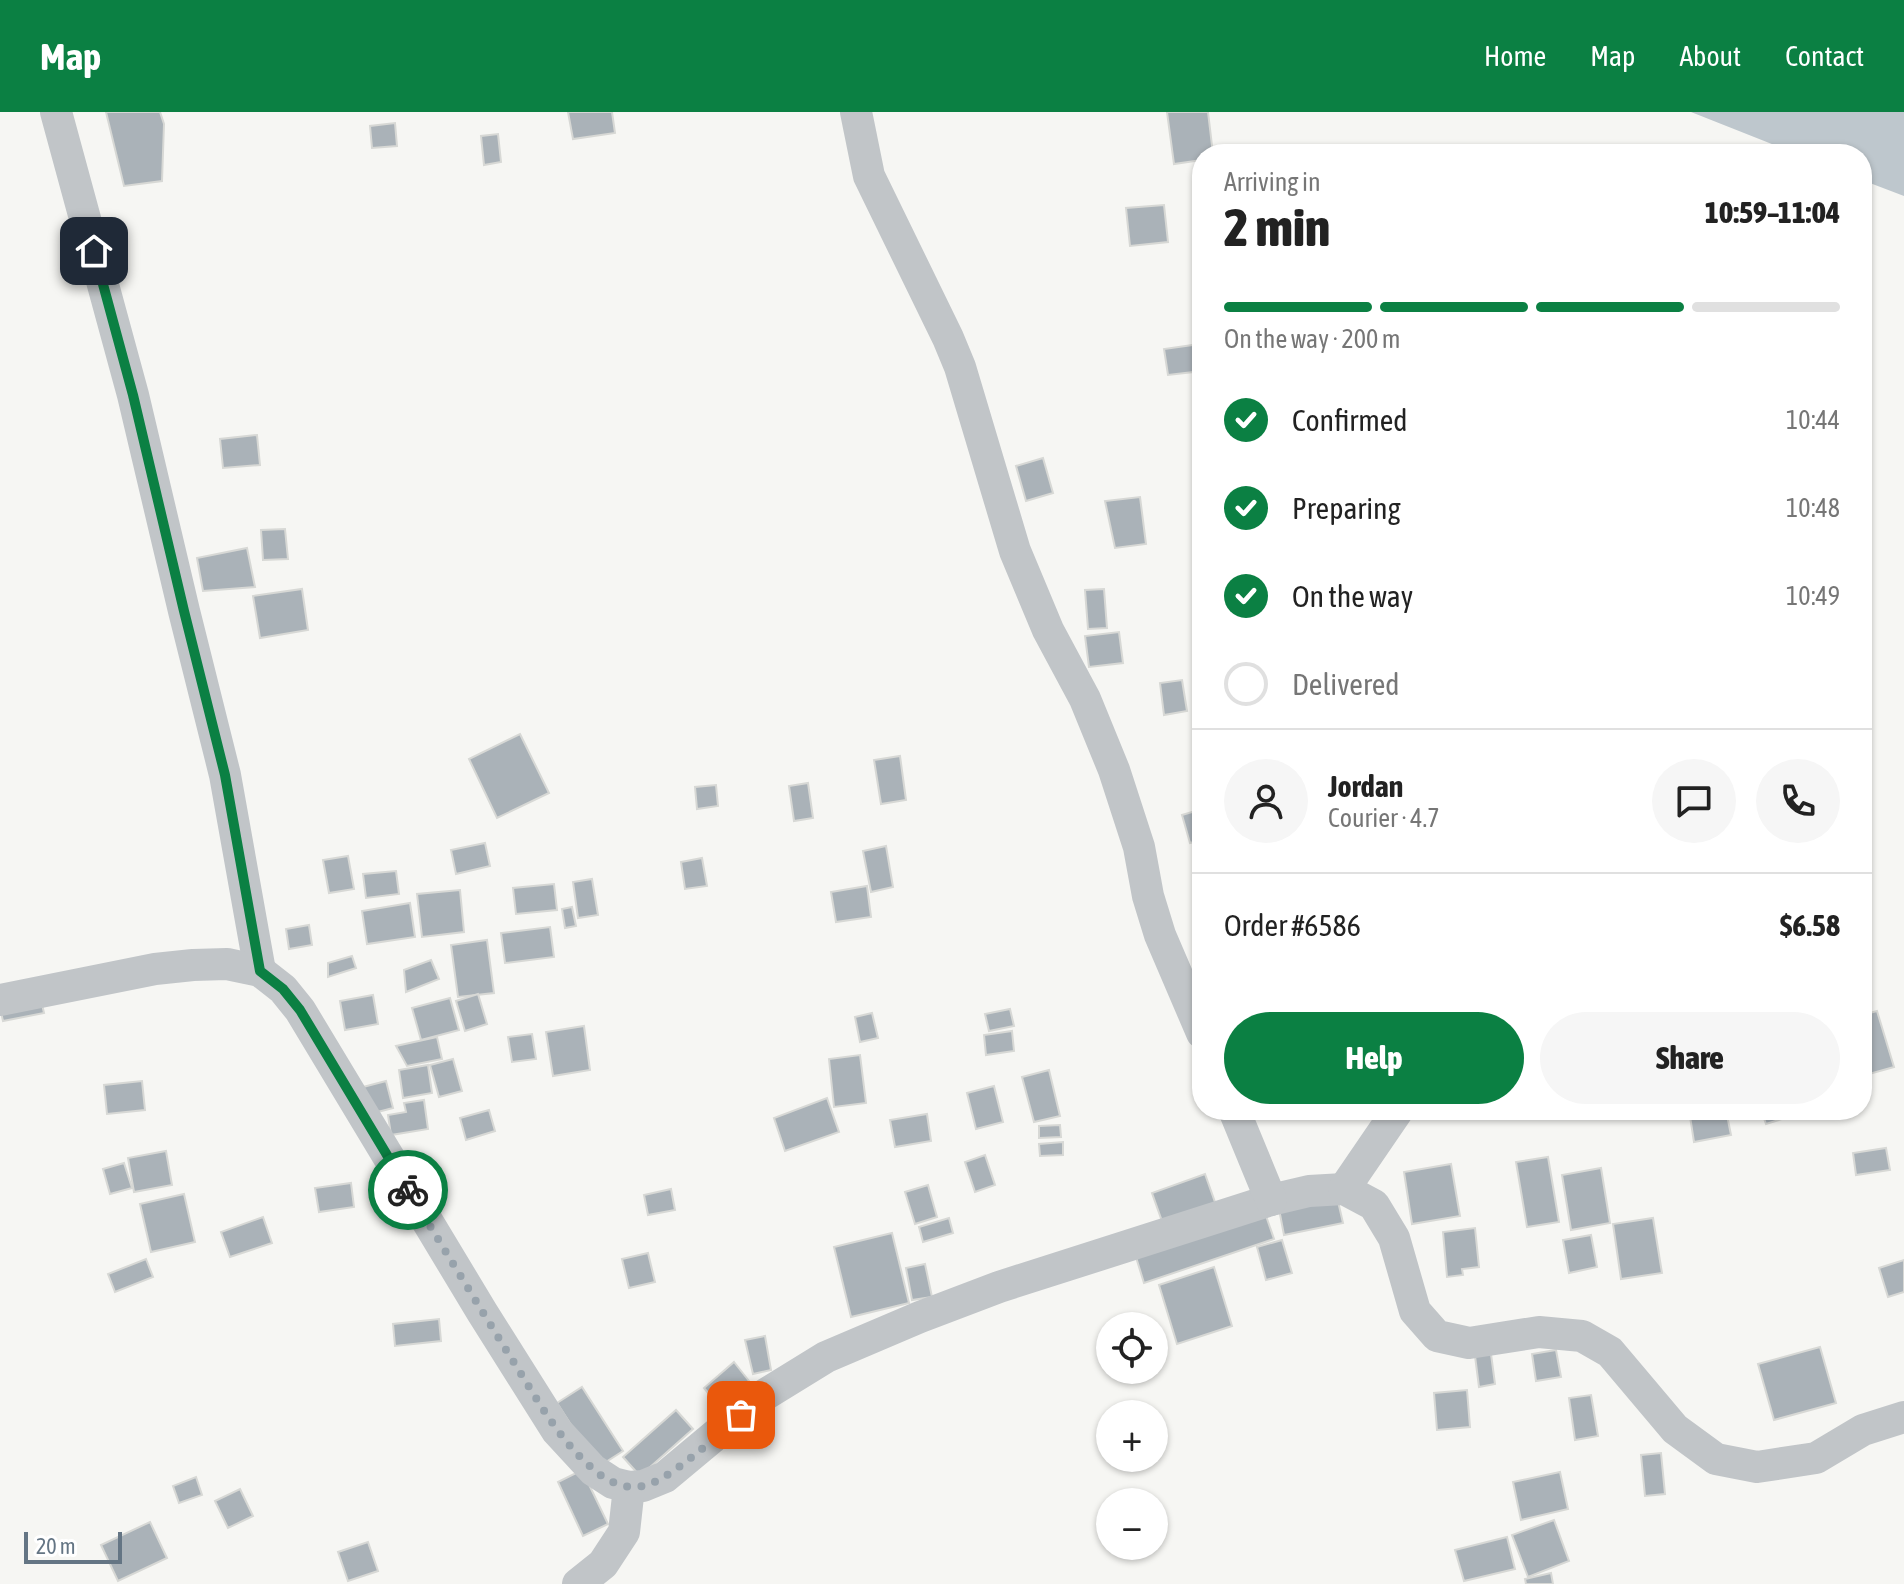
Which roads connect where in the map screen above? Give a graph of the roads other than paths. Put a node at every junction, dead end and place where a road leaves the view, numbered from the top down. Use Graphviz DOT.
graph roads {
  1 [pos="56,112"];
  2 [pos="856,112"];
  3 [pos="260,971"];
  4 [pos="0,1000"];
  5 [pos="1192,1010"];
  6 [pos="1238,1120"];
  7 [pos="1391,1120"];
  8 [pos="1344,1189"];
  9 [pos="1271,1200"];
  10 [pos="1904,1417"];
  11 [pos="629,1487"];
  12 [pos="578,1584"];
  1 -- 3 [label="street"];
  2 -- 5 [label="street"];
  3 -- 4 [label="street"];
  3 -- 11 [label="street"];
  6 -- 9 [label="street"];
  7 -- 8 [label="street"];
  8 -- 9 [label="street"];
  8 -- 10 [label="street"];
  9 -- 11 [label="street"];
  11 -- 12 [label="street"];
}
